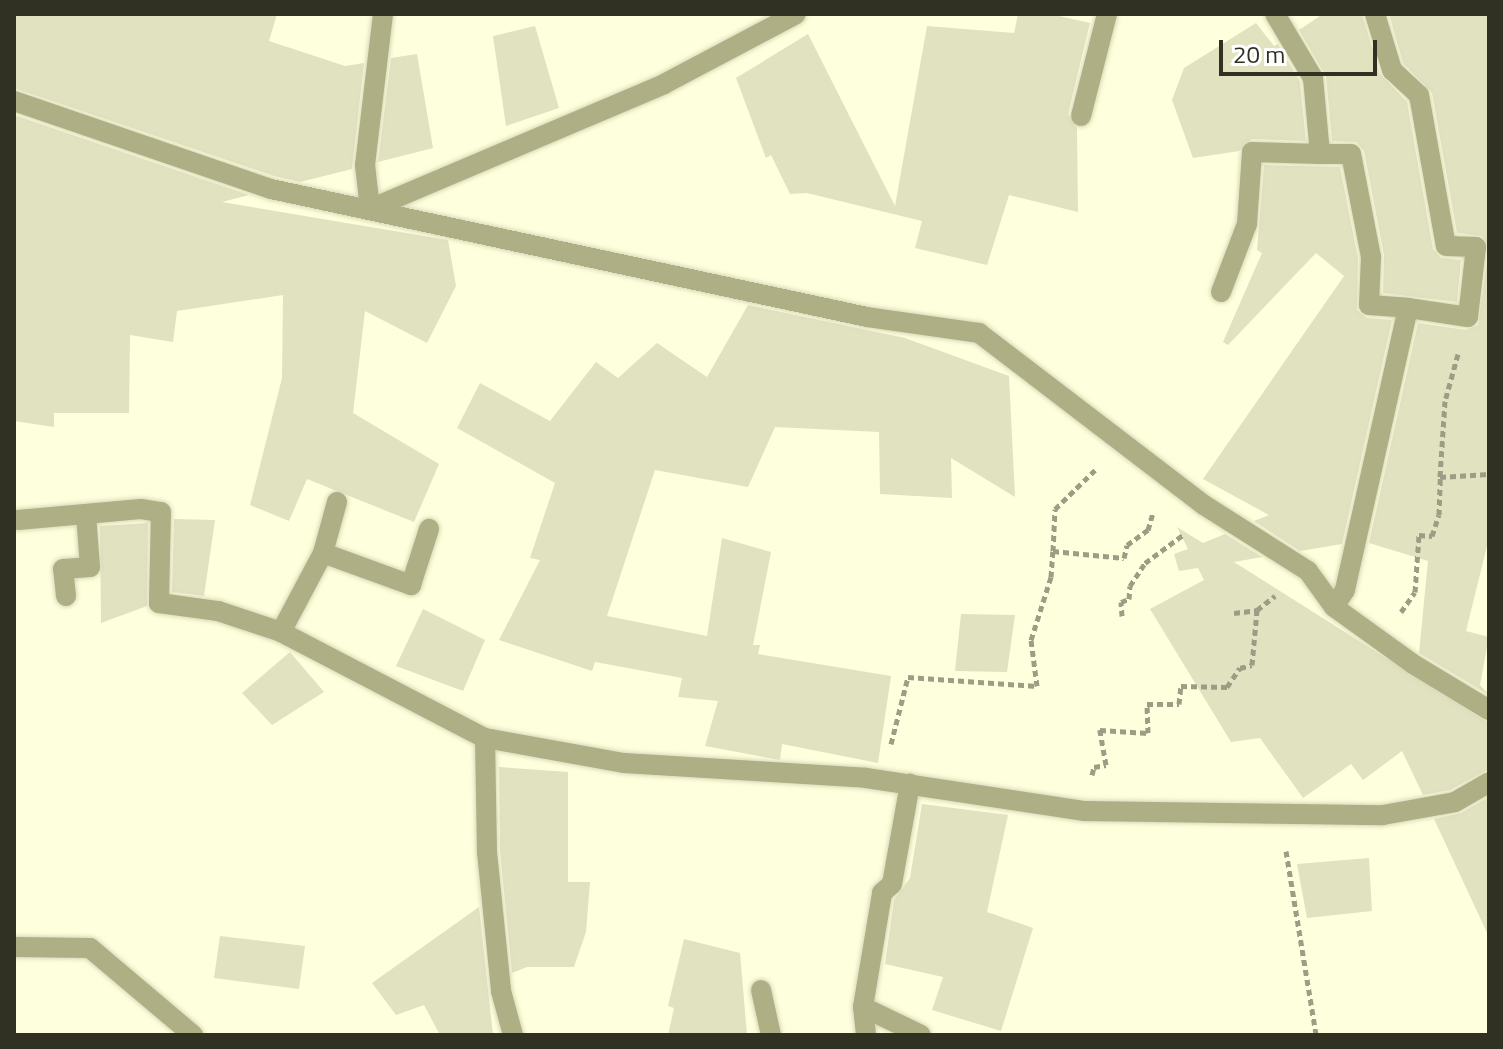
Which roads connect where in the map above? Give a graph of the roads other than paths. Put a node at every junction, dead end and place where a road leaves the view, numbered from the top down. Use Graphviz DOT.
graph roads {
  1 [pos="383,14"];
  2 [pos="796,14"];
  3 [pos="1107,14"];
  4 [pos="1375,14"];
  5 [pos="1285,17"];
  6 [pos="14,101"];
  7 [pos="1081,116"];
  8 [pos="1320,154"];
  9 [pos="370,209"];
  10 [pos="1221,292"];
  11 [pos="1408,308"];
  12 [pos="337,502"];
  13 [pos="86,514"];
  14 [pos="18,520"];
  15 [pos="429,529"];
  16 [pos="323,553"];
  17 [pos="66,596"];
  18 [pos="1334,607"];
  19 [pos="281,632"];
  20 [pos="1489,710"];
  21 [pos="485,738"];
  22 [pos="1489,782"];
  23 [pos="910,784"];
  24 [pos="14,947"];
  25 [pos="761,990"];
  26 [pos="863,1007"];
  27 [pos="193,1035"];
  28 [pos="513,1035"];
  29 [pos="771,1035"];
  30 [pos="866,1035"];
  31 [pos="921,1035"];
  1 -- 9 [label="street"];
  2 -- 9 [label="street"];
  3 -- 7 [label="street"];
  4 -- 11 [label="street"];
  5 -- 8 [label="street"];
  6 -- 9 [label="street"];
  8 -- 10 [label="street"];
  8 -- 11 [label="street"];
  9 -- 18 [label="street"];
  11 -- 18 [label="street"];
  12 -- 16 [label="street"];
  13 -- 14 [label="street"];
  13 -- 17 [label="street"];
  13 -- 19 [label="street"];
  15 -- 16 [label="street"];
  16 -- 19 [label="street"];
  18 -- 20 [label="street"];
  19 -- 21 [label="street"];
  21 -- 23 [label="street"];
  21 -- 28 [label="street"];
  22 -- 23 [label="street"];
  23 -- 26 [label="street"];
  24 -- 27 [label="street"];
  25 -- 29 [label="street"];
  26 -- 30 [label="street"];
  26 -- 31 [label="street"];
}
